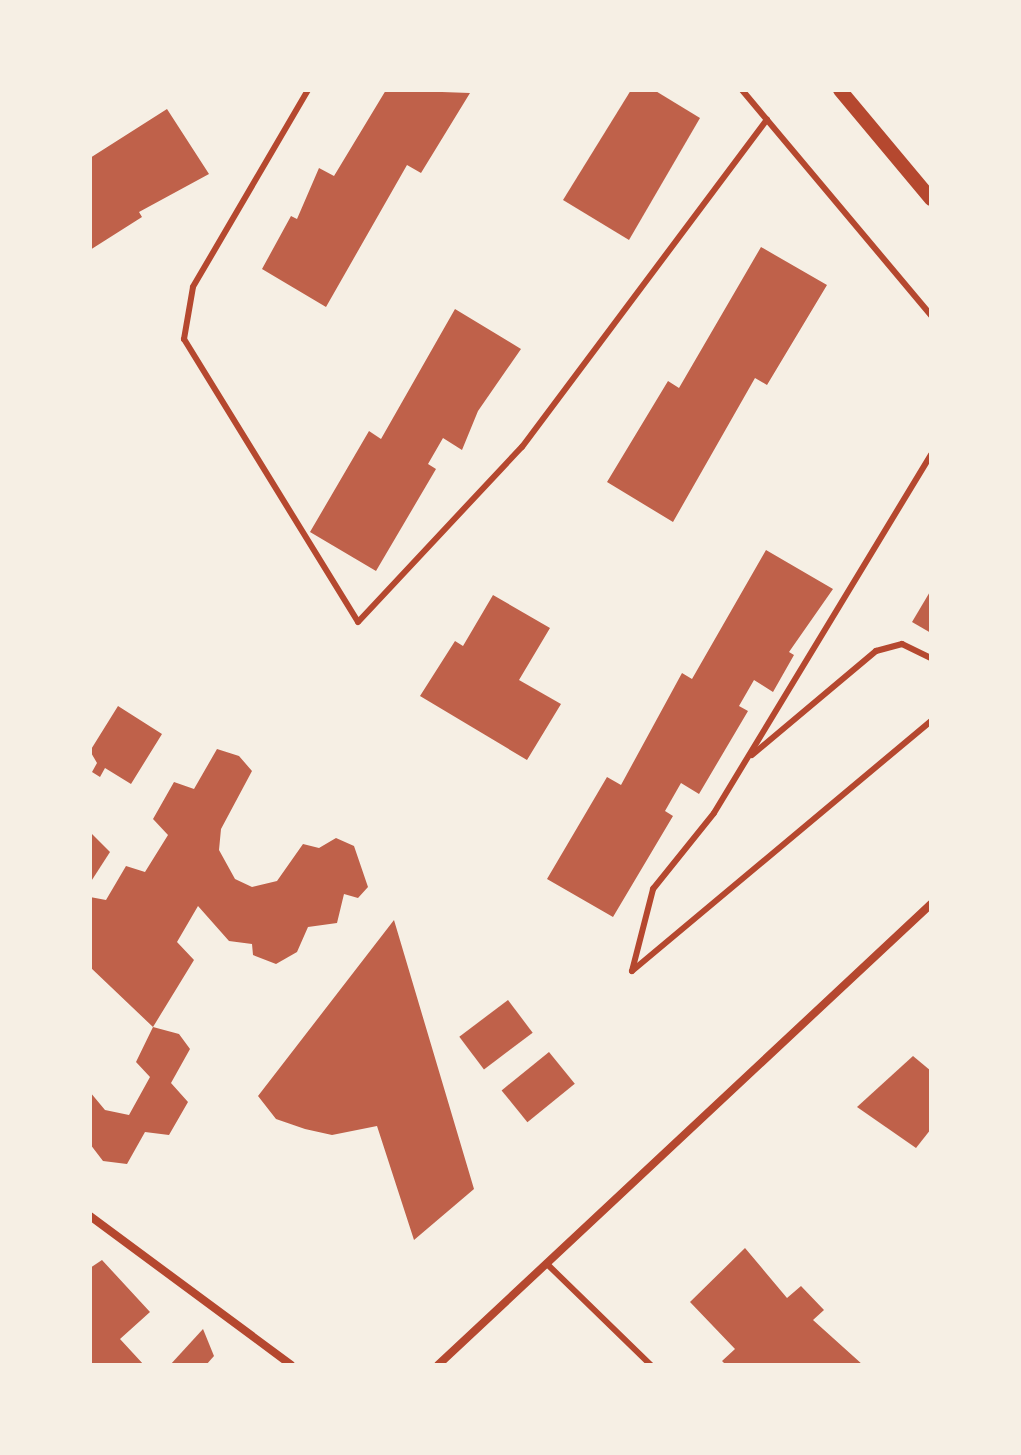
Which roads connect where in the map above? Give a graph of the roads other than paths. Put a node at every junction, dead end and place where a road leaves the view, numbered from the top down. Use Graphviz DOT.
graph roads {
  1 [pos="308,90"];
  2 [pos="742,90"];
  3 [pos="840,90"];
  4 [pos="767,120"];
  5 [pos="931,199"];
  6 [pos="928,304"];
  7 [pos="931,315"];
  8 [pos="931,455"];
  9 [pos="931,658"];
  10 [pos="931,721"];
  11 [pos="746,760"];
  12 [pos="931,904"];
  13 [pos="90,1216"];
  14 [pos="547,1264"];
  15 [pos="291,1365"];
  16 [pos="438,1365"];
  17 [pos="651,1365"];
  1 -- 4 [label="lane"];
  2 -- 4 [label="lane"];
  3 -- 5 [label="street"];
  4 -- 6 [label="lane"];
  6 -- 7 [label="lane"];
  8 -- 11 [label="lane"];
  9 -- 11 [label="lane"];
  10 -- 11 [label="lane"];
  12 -- 14 [label="street"];
  13 -- 15 [label="street"];
  14 -- 16 [label="street"];
  14 -- 17 [label="lane"];
}
